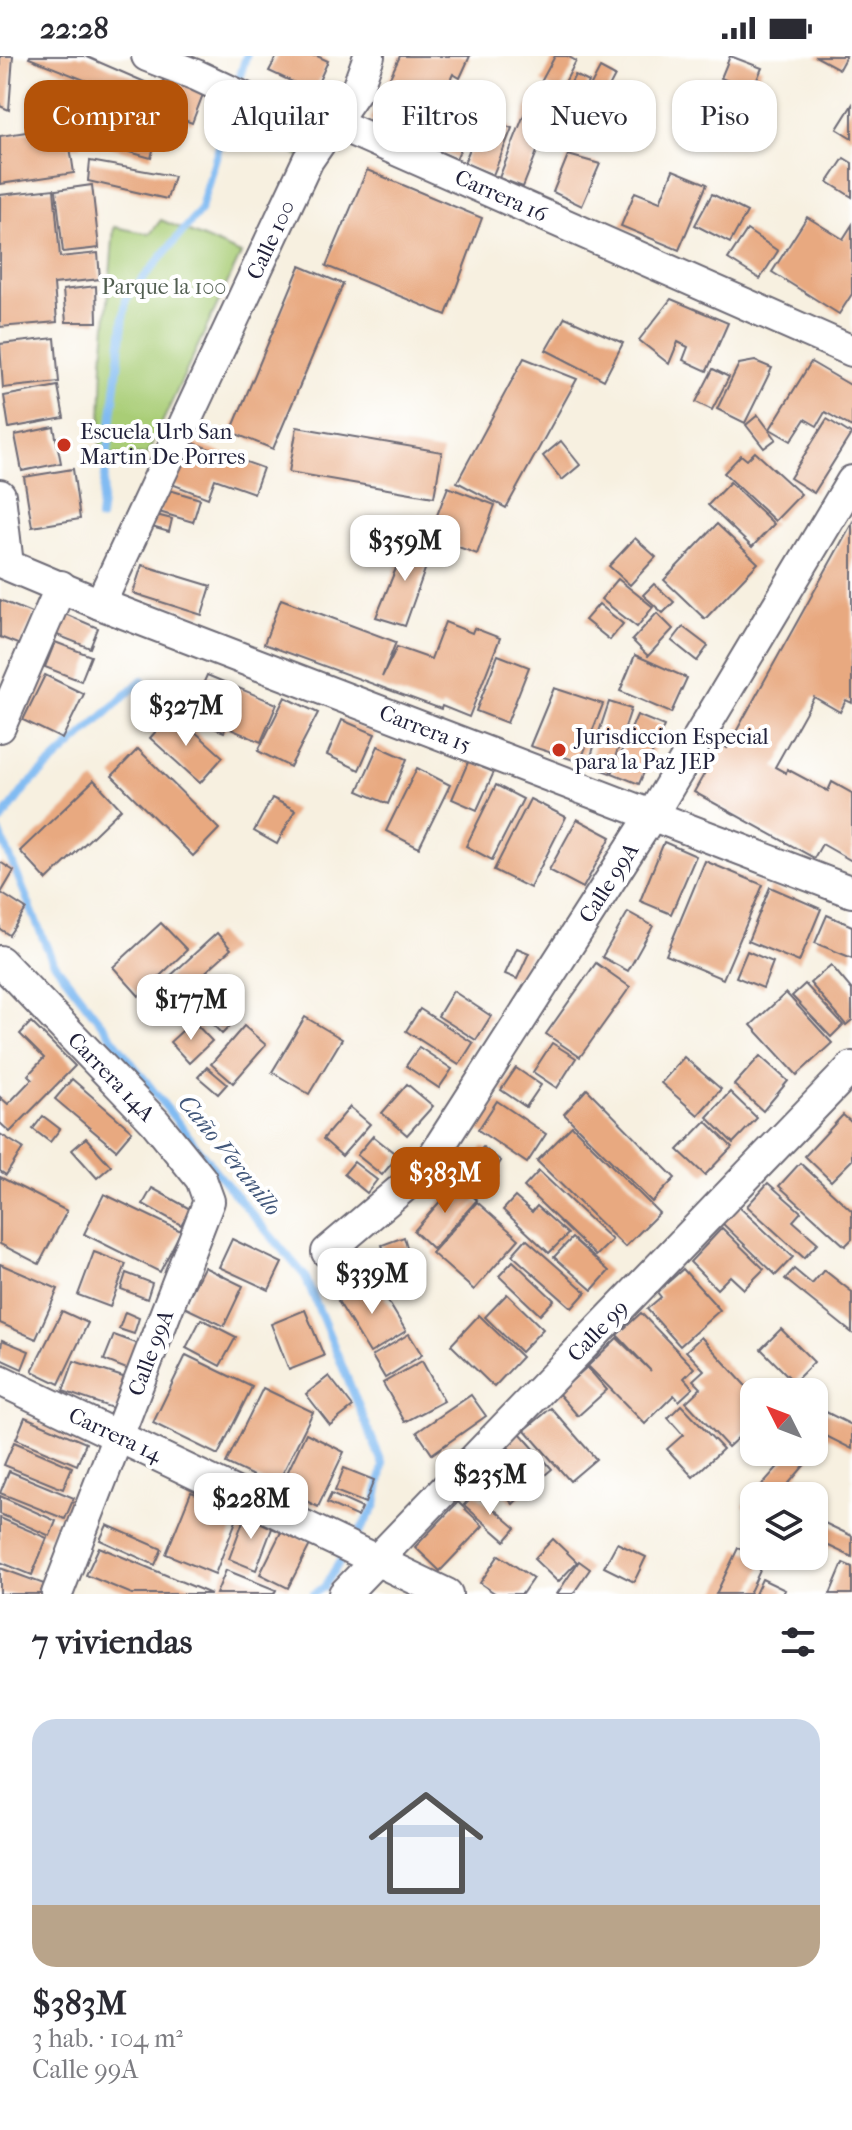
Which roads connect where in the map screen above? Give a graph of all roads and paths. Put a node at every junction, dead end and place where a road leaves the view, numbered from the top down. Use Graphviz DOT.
graph roads {
  1 [pos="147,56"];
  2 [pos="369,56"];
  3 [pos="207,80"];
  4 [pos="357,89"];
  5 [pos="357,133"];
  6 [pos="314,152"];
  7 [pos="852,351"];
  8 [pos="852,481"];
  9 [pos="0,495"];
  10 [pos="4,563"];
  11 [pos="61,586"];
  12 [pos="100,604"];
  13 [pos="0,727"];
  14 [pos="652,815"];
  15 [pos="852,892"];
  16 [pos="0,961"];
  17 [pos="852,1067"];
  18 [pos="209,1201"];
  19 [pos="327,1252"];
  20 [pos="0,1380"];
  21 [pos="120,1437"];
  22 [pos="369,1558"];
  23 [pos="57,1594"];
  24 [pos="344,1594"];
  25 [pos="447,1594"];
  1 -- 3 [label="street, Carrera 16"];
  2 -- 4 [label="street, Calle 100"];
  5 -- 7 [label="street, Carrera 16"];
  6 -- 12 [label="street, Calle 100"];
  8 -- 14 [label="street, Calle 99A"];
  9 -- 10 [label="street"];
  10 -- 11 [label="street, Carrera 15"];
  11 -- 12 [label="street, Carrera 15"];
  11 -- 13 [label="street"];
  12 -- 14 [label="street, Carrera 15"];
  14 -- 15 [label="street, Carrera 15"];
  14 -- 19 [label="street, Calle 99A"];
  16 -- 18 [label="street, Carrera 14A"];
  17 -- 22 [label="street, Calle 99"];
  18 -- 21 [label="street, Calle 99A"];
  20 -- 21 [label="street, Carrera 14"];
  21 -- 22 [label="street, Carrera 14"];
  21 -- 23 [label="street, Calle 99A"];
  22 -- 24 [label="street, Calle 99"];
  22 -- 25 [label="street, Carrera 14"];
}
